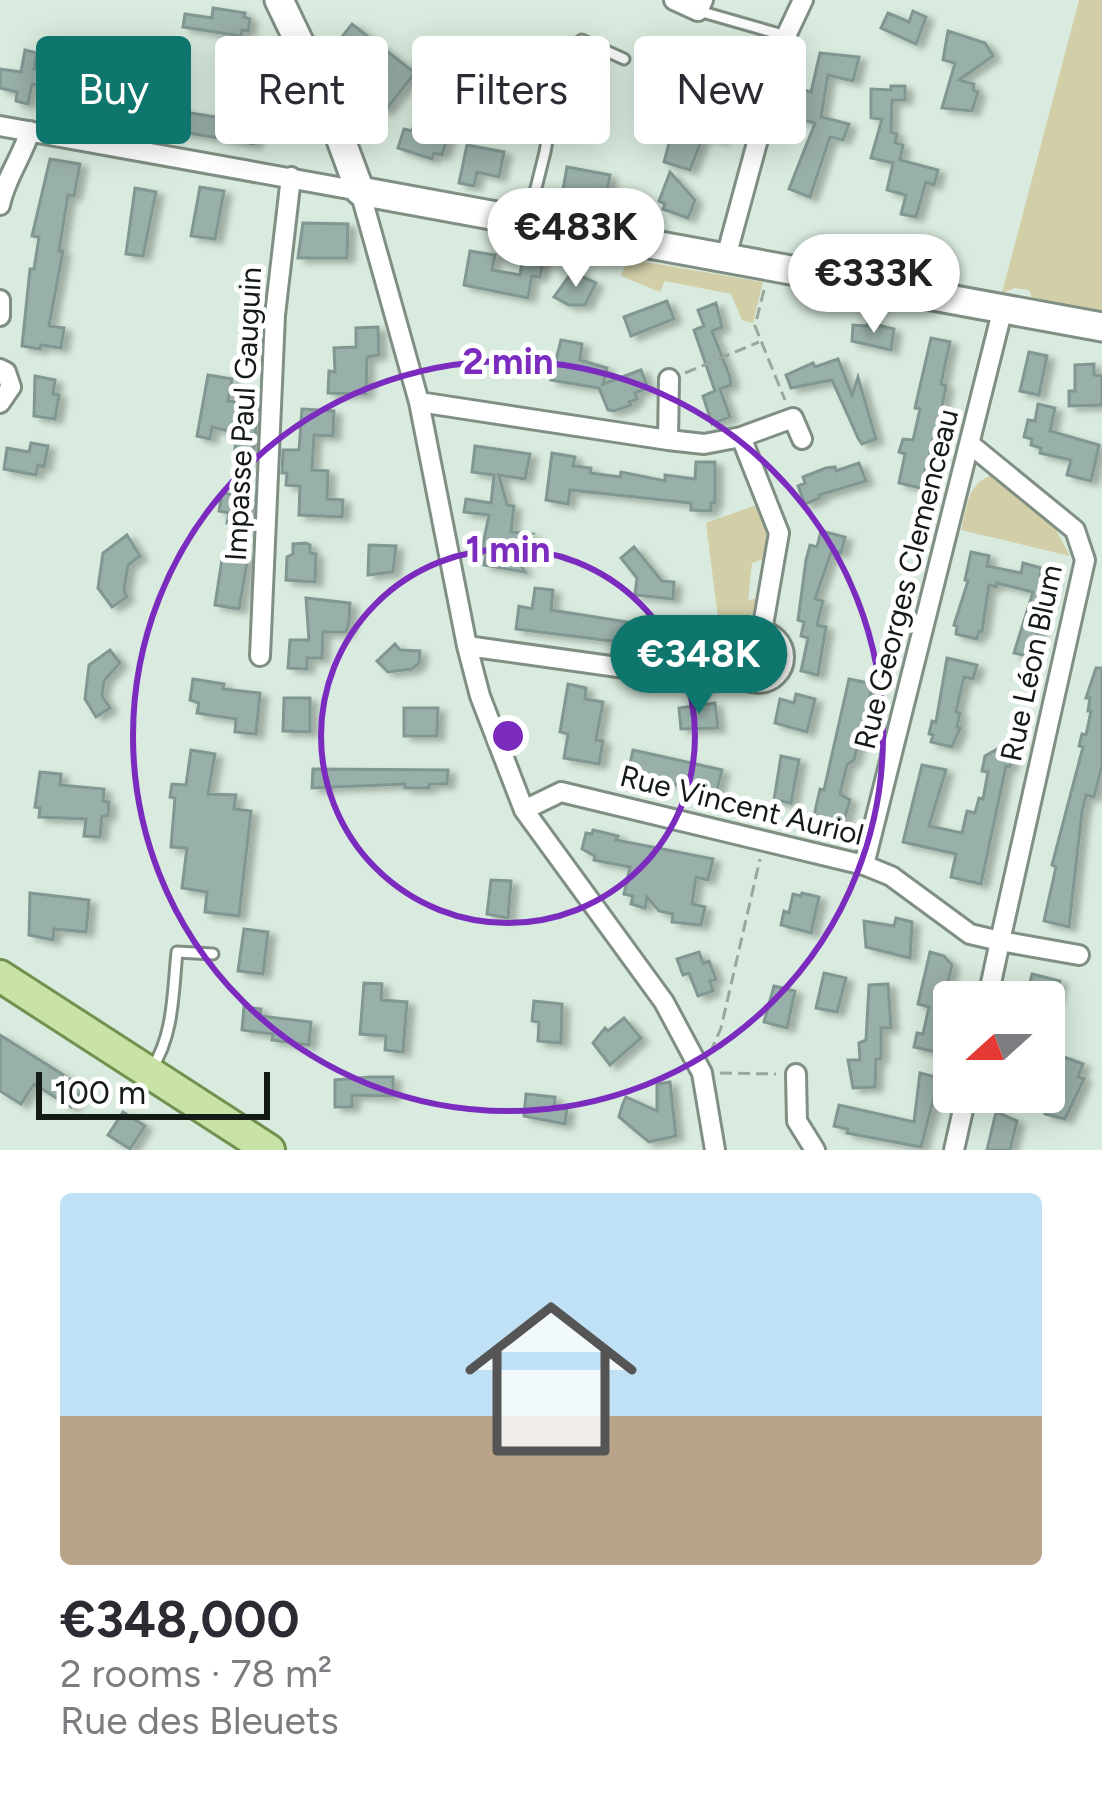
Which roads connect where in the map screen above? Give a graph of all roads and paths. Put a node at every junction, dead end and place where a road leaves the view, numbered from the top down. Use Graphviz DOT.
graph roads {
  1 [pos="279,0"];
  2 [pos="674,0"];
  3 [pos="803,0"];
  4 [pos="700,5"];
  5 [pos="786,36"];
  6 [pos="624,59"];
  7 [pos="0,126"];
  8 [pos="30,131"];
  9 [pos="757,144"];
  10 [pos="291,177"];
  11 [pos="360,190"];
  12 [pos="0,205"];
  13 [pos="528,222"];
  14 [pos="726,257"];
  15 [pos="770,265"];
  16 [pos="0,299"];
  17 [pos="1003,308"];
  18 [pos="0,316"];
  19 [pos="1102,326"];
  20 [pos="761,341"];
  21 [pos="0,369"];
  22 [pos="669,379"];
  23 [pos="419,402"];
  24 [pos="0,403"];
  25 [pos="793,418"];
  26 [pos="741,437"];
  27 [pos="802,439"];
  28 [pos="668,440"];
  29 [pos="971,445"];
  30 [pos="761,631"];
  31 [pos="467,646"];
  32 [pos="260,656"];
  33 [pos="734,667"];
  34 [pos="524,810"];
  35 [pos="764,842"];
  36 [pos="864,865"];
  37 [pos="1000,941"];
  38 [pos="213,954"];
  39 [pos="1079,955"];
  40 [pos="0,976"];
  41 [pos="991,981"];
  42 [pos="0,1000"];
  43 [pos="149,1072"];
  44 [pos="702,1073"];
  45 [pos="796,1074"];
  46 [pos="962,1113"];
  47 [pos="233,1150"];
  48 [pos="269,1150"];
  49 [pos="715,1150"];
  50 [pos="815,1150"];
  51 [pos="954,1150"];
  1 -- 11 [label="street"];
  2 -- 4 [label="street"];
  3 -- 5 [label="street"];
  4 -- 5 [label="lane"];
  6 -- 13 [label="lane"];
  7 -- 8 [label="street"];
  8 -- 10 [label="street"];
  8 -- 12 [label="street"];
  9 -- 14 [label="street"];
  10 -- 11 [label="street"];
  10 -- 32 [label="street, Impasse Paul Gauguin"];
  11 -- 13 [label="street"];
  11 -- 23 [label="street"];
  13 -- 14 [label="street"];
  14 -- 15 [label="street"];
  15 -- 17 [label="street"];
  15 -- 20 [label="path"];
  16 -- 18 [label="street"];
  17 -- 19 [label="street"];
  17 -- 29 [label="street, Rue Georges Clemenceau"];
  20 -- 22 [label="path"];
  20 -- 25 [label="path"];
  21 -- 24 [label="street"];
  22 -- 28 [label="street"];
  23 -- 28 [label="street"];
  23 -- 31 [label="street"];
  25 -- 26 [label="street"];
  25 -- 27 [label="street"];
  26 -- 28 [label="street"];
  26 -- 30 [label="street"];
  29 -- 36 [label="street, Rue Georges Clemenceau"];
  29 -- 37 [label="street, Rue Léon Blum"];
  30 -- 33 [label="street"];
  30 -- 33 [label="street"];
  31 -- 33 [label="street"];
  31 -- 34 [label="street"];
  34 -- 35 [label="street, Rue Vincent Auriol"];
  34 -- 44 [label="street"];
  35 -- 36 [label="street, Rue Vincent Auriol"];
  35 -- 44 [label="path"];
  36 -- 37 [label="street, Rue Vincent Auriol"];
  37 -- 39 [label="street, Rue Vincent Auriol"];
  37 -- 41 [label="street"];
  38 -- 43 [label="lane"];
  40 -- 43 [label="main road"];
  42 -- 47 [label="main road"];
  43 -- 48 [label="main road"];
  44 -- 45 [label="path"];
  44 -- 49 [label="street"];
  45 -- 50 [label="street"];
  46 -- 51 [label="street"];
}
